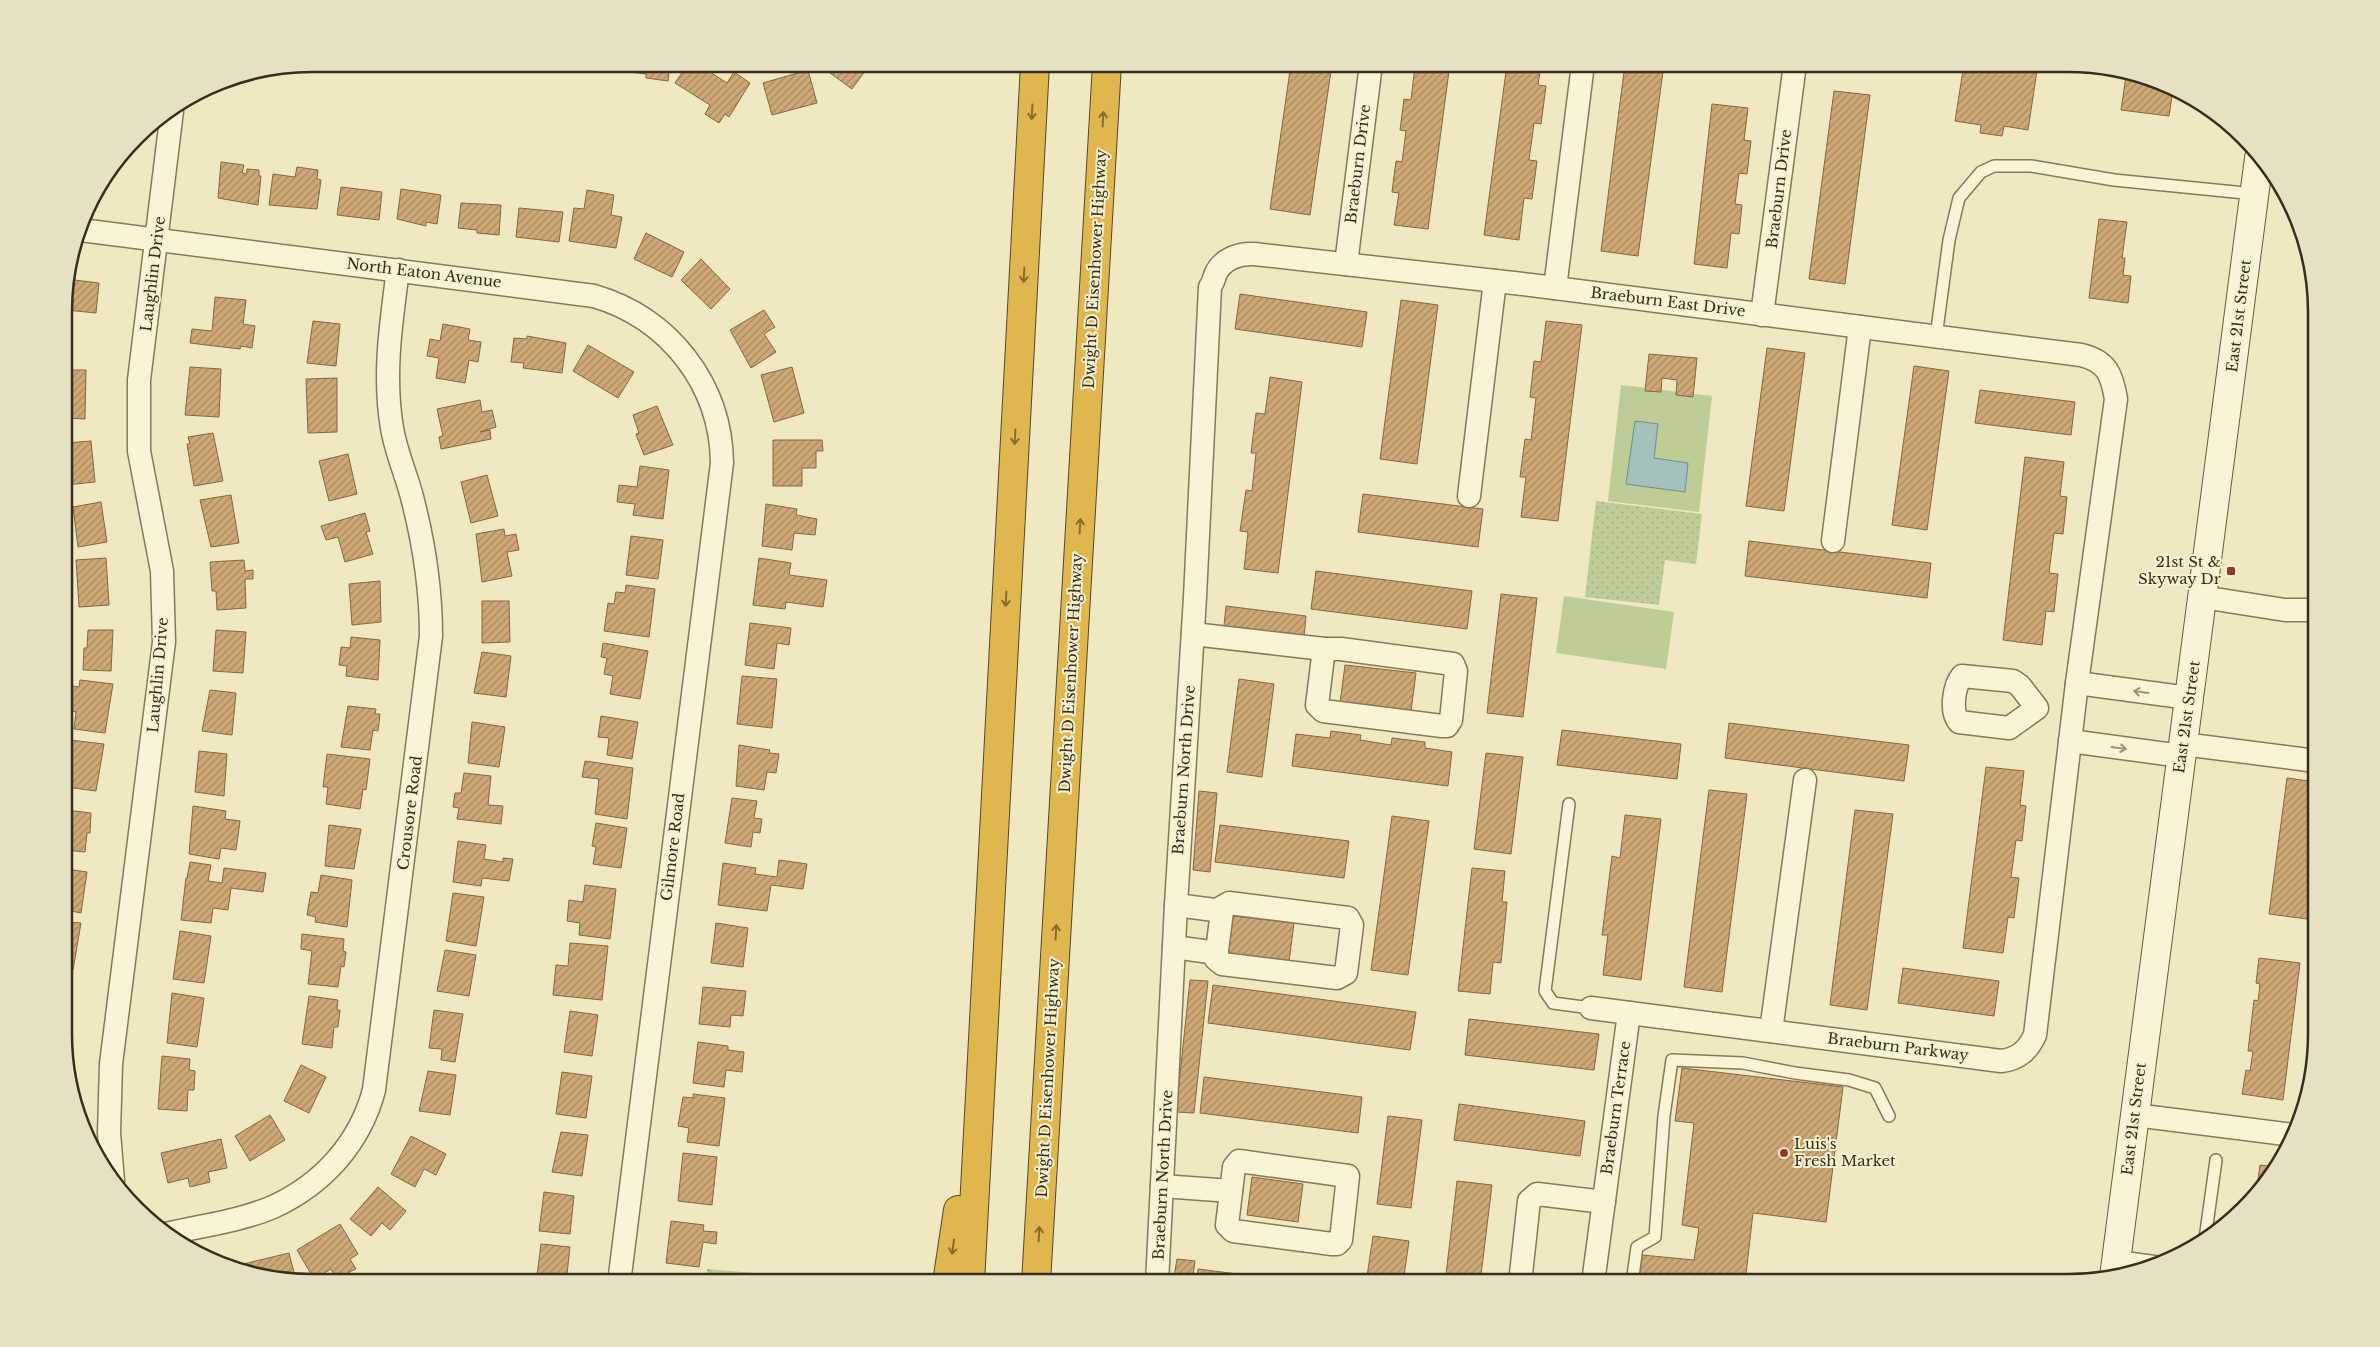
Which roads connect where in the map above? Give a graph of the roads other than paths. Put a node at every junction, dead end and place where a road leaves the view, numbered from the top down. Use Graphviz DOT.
graph roads {
  1 [pos="1035,72"];
  2 [pos="1107,72"];
  3 [pos="1370,72"];
  4 [pos="1582,72"];
  5 [pos="1794,72"];
  6 [pos="171,119"];
  7 [pos="2259,168"];
  8 [pos="2255,194"];
  9 [pos="87,231"];
  10 [pos="157,239"];
  11 [pos="1225,263"];
  12 [pos="1346,264"];
  13 [pos="398,270"];
  14 [pos="1495,281"];
  15 [pos="1555,288"];
  16 [pos="1762,315"];
  17 [pos="1860,327"];
  18 [pos="1936,337"];
  19 [pos="714,412"];
  20 [pos="1469,496"];
  21 [pos="1833,540"];
  22 [pos="2202,597"];
  23 [pos="2308,610"];
  24 [pos="1193,634"];
  25 [pos="1324,649"];
  26 [pos="2077,684"];
  27 [pos="2189,698"];
  28 [pos="2037,708"];
  29 [pos="2074,712"];
  30 [pos="2070,741"];
  31 [pos="2182,750"];
  32 [pos="2308,759"];
  33 [pos="1804,780"];
  34 [pos="1569,804"];
  35 [pos="1176,905"];
  36 [pos="1222,911"];
  37 [pos="1174,947"];
  38 [pos="1217,953"];
  39 [pos="1591,1008"];
  40 [pos="1629,1013"];
  41 [pos="984,1025"];
  42 [pos="1771,1031"];
  43 [pos="2135,1115"];
  44 [pos="1889,1116"];
  45 [pos="2286,1134"];
  46 [pos="2216,1160"];
  47 [pos="112,1166"];
  48 [pos="1162,1186"];
  49 [pos="1231,1191"];
  50 [pos="1604,1202"];
  51 [pos="2206,1230"];
  52 [pos="176,1232"];
  53 [pos="2115,1269"];
  54 [pos="619,1274"];
  55 [pos="949,1274"];
  56 [pos="970,1274"];
  57 [pos="1037,1274"];
  58 [pos="1157,1274"];
  59 [pos="1521,1274"];
  60 [pos="1593,1274"];
  61 [pos="1633,1274"];
  1 -- 41 [label="highway, one-way"];
  57 -- 2 [label="highway, Dwight D Eisenhower Highway, one-way"];
  3 -- 12 [label="street, Braeburn Drive"];
  4 -- 15 [label="street"];
  5 -- 16 [label="street, Braeburn Drive"];
  6 -- 10 [label="street, Laughlin Drive"];
  7 -- 8 [label="main road, East 21st Street"];
  8 -- 18 [label="lane"];
  8 -- 22 [label="main road, East 21st Street"];
  9 -- 10 [label="street, North Eaton Avenue"];
  10 -- 13 [label="street, North Eaton Avenue"];
  10 -- 47 [label="street, Laughlin Drive"];
  11 -- 12 [label="street, Braeburn East Drive"];
  11 -- 24 [label="street, Braeburn North Drive"];
  12 -- 14 [label="street, Braeburn East Drive"];
  13 -- 19 [label="street, North Eaton Avenue"];
  13 -- 52 [label="street, Crousore Road"];
  14 -- 15 [label="street, Braeburn East Drive"];
  14 -- 20 [label="street"];
  15 -- 16 [label="street, Braeburn East Drive"];
  16 -- 17 [label="street, Braeburn East Drive"];
  17 -- 18 [label="street, Braeburn East Drive"];
  17 -- 21 [label="street"];
  18 -- 26 [label="street, Braeburn East Drive"];
  19 -- 54 [label="street, Gilmore Road"];
  22 -- 23 [label="street"];
  22 -- 27 [label="main road, East 21st Street"];
  24 -- 25 [label="street"];
  24 -- 35 [label="street, Braeburn North Drive"];
  25 -- 25 [label="street"];
  27 -- 26 [label="street, one-way"];
  26 -- 29 [label="street"];
  27 -- 31 [label="main road, East 21st Street"];
  28 -- 29 [label="street"];
  29 -- 30 [label="street"];
  30 -- 31 [label="street, one-way"];
  30 -- 42 [label="street, Braeburn Parkway"];
  31 -- 32 [label="street"];
  31 -- 43 [label="main road, East 21st Street"];
  33 -- 42 [label="street"];
  34 -- 39 [label="lane"];
  35 -- 36 [label="street"];
  35 -- 37 [label="street, Braeburn North Drive"];
  36 -- 38 [label="street"];
  36 -- 38 [label="street"];
  37 -- 38 [label="street"];
  37 -- 48 [label="street, Braeburn North Drive"];
  39 -- 40 [label="street, Braeburn Parkway"];
  40 -- 42 [label="street, Braeburn Parkway"];
  40 -- 50 [label="street, Braeburn Terrace"];
  41 -- 55 [label="highway, one-way"];
  41 -- 56 [label="highway"];
  43 -- 45 [label="street"];
  43 -- 53 [label="main road, East 21st Street"];
  44 -- 61 [label="lane"];
  46 -- 51 [label="lane"];
  48 -- 49 [label="street"];
  48 -- 58 [label="street, Braeburn North Drive"];
  49 -- 49 [label="street"];
  50 -- 59 [label="street"];
  50 -- 60 [label="street, Braeburn Terrace"];
}
